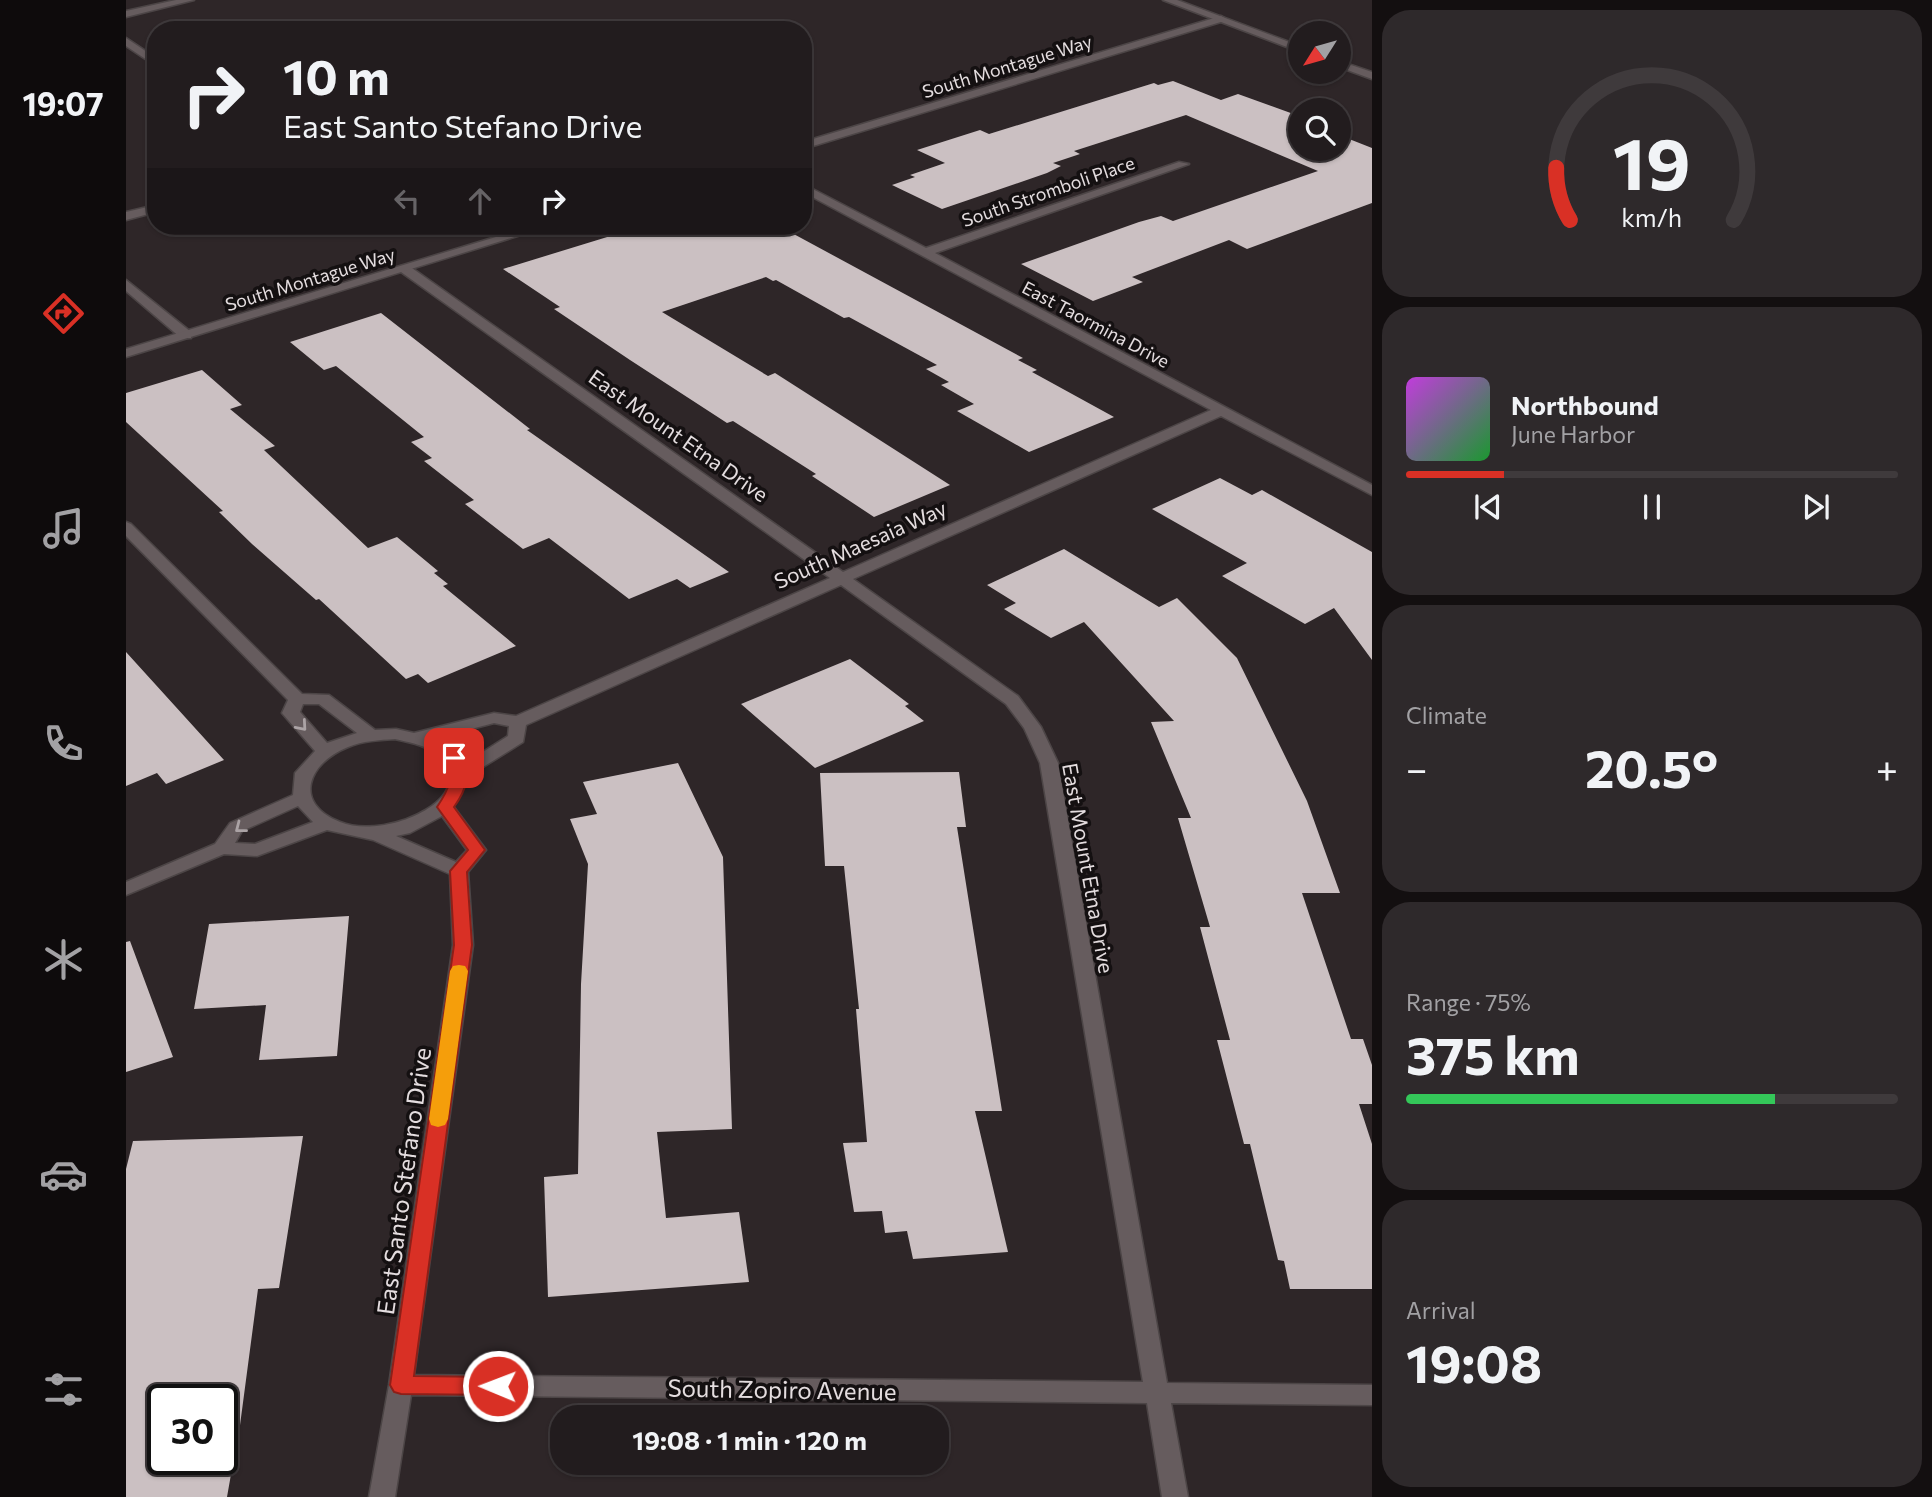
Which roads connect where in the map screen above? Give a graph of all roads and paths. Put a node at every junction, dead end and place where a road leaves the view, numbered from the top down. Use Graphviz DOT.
graph roads {
  1 [pos="189,0"];
  2 [pos="1168,0"];
  3 [pos="126,14"];
  4 [pos="1220,19"];
  5 [pos="126,41"];
  6 [pos="1288,44"];
  7 [pos="147,56"];
  8 [pos="1351,68"];
  9 [pos="1372,76"];
  10 [pos="812,143"];
  11 [pos="1183,164"];
  12 [pos="812,192"];
  13 [pos="147,210"];
  14 [pos="126,216"];
  15 [pos="515,235"];
  16 [pos="925,252"];
  17 [pos="405,269"];
  18 [pos="126,284"];
  19 [pos="186,335"];
  20 [pos="126,353"];
  21 [pos="1221,411"];
  22 [pos="1372,491"];
  23 [pos="126,527"];
  24 [pos="840,578"];
  25 [pos="298,699"];
  26 [pos="518,722"];
  27 [pos="370,735"];
  28 [pos="420,737"];
  29 [pos="325,752"];
  30 [pos="460,774"];
  31 [pos="301,798"];
  32 [pos="445,807"];
  33 [pos="326,824"];
  34 [pos="374,833"];
  35 [pos="222,848"];
  36 [pos="459,871"];
  37 [pos="126,889"];
  38 [pos="401,1385"];
  39 [pos="1158,1393"];
  40 [pos="1372,1395"];
  41 [pos="382,1497"];
  42 [pos="1175,1497"];
  1 -- 3 [label="street"];
  2 -- 4 [label="street"];
  4 -- 6 [label="street"];
  4 -- 10 [label="street, South Montague Way"];
  5 -- 7 [label="street"];
  8 -- 9 [label="street"];
  11 -- 16 [label="street, South Stromboli Place"];
  12 -- 16 [label="street, East Taormina Drive"];
  13 -- 14 [label="street"];
  15 -- 17 [label="street, South Montague Way"];
  16 -- 21 [label="street, East Taormina Drive"];
  17 -- 19 [label="street, South Montague Way"];
  17 -- 24 [label="street, East Mount Etna Drive"];
  18 -- 19 [label="street"];
  19 -- 20 [label="street, South Montague Way"];
  21 -- 22 [label="street, East Taormina Drive"];
  21 -- 24 [label="street, South Maesaia Way"];
  23 -- 25 [label="street"];
  24 -- 26 [label="street, South Maesaia Way"];
  24 -- 39 [label="street, East Mount Etna Drive"];
  25 -- 27 [label="street"];
  25 -- 29 [label="street, one-way"];
  26 -- 28 [label="street, South Maesaia Way"];
  26 -- 30 [label="street"];
  27 -- 28 [label="street"];
  27 -- 29 [label="street"];
  28 -- 30 [label="street"];
  29 -- 31 [label="street"];
  30 -- 32 [label="street"];
  31 -- 33 [label="street"];
  31 -- 35 [label="street, one-way"];
  32 -- 34 [label="street"];
  32 -- 36 [label="street, East Santo Stefano Drive"];
  33 -- 34 [label="street"];
  33 -- 35 [label="street"];
  34 -- 36 [label="street"];
  35 -- 37 [label="street"];
  36 -- 38 [label="street, East Santo Stefano Drive"];
  38 -- 39 [label="street, South Zopiro Avenue"];
  38 -- 41 [label="street, East Santo Stefano Drive"];
  39 -- 40 [label="street, South Zopiro Avenue"];
  39 -- 42 [label="street, East Mount Etna Drive"];
}
